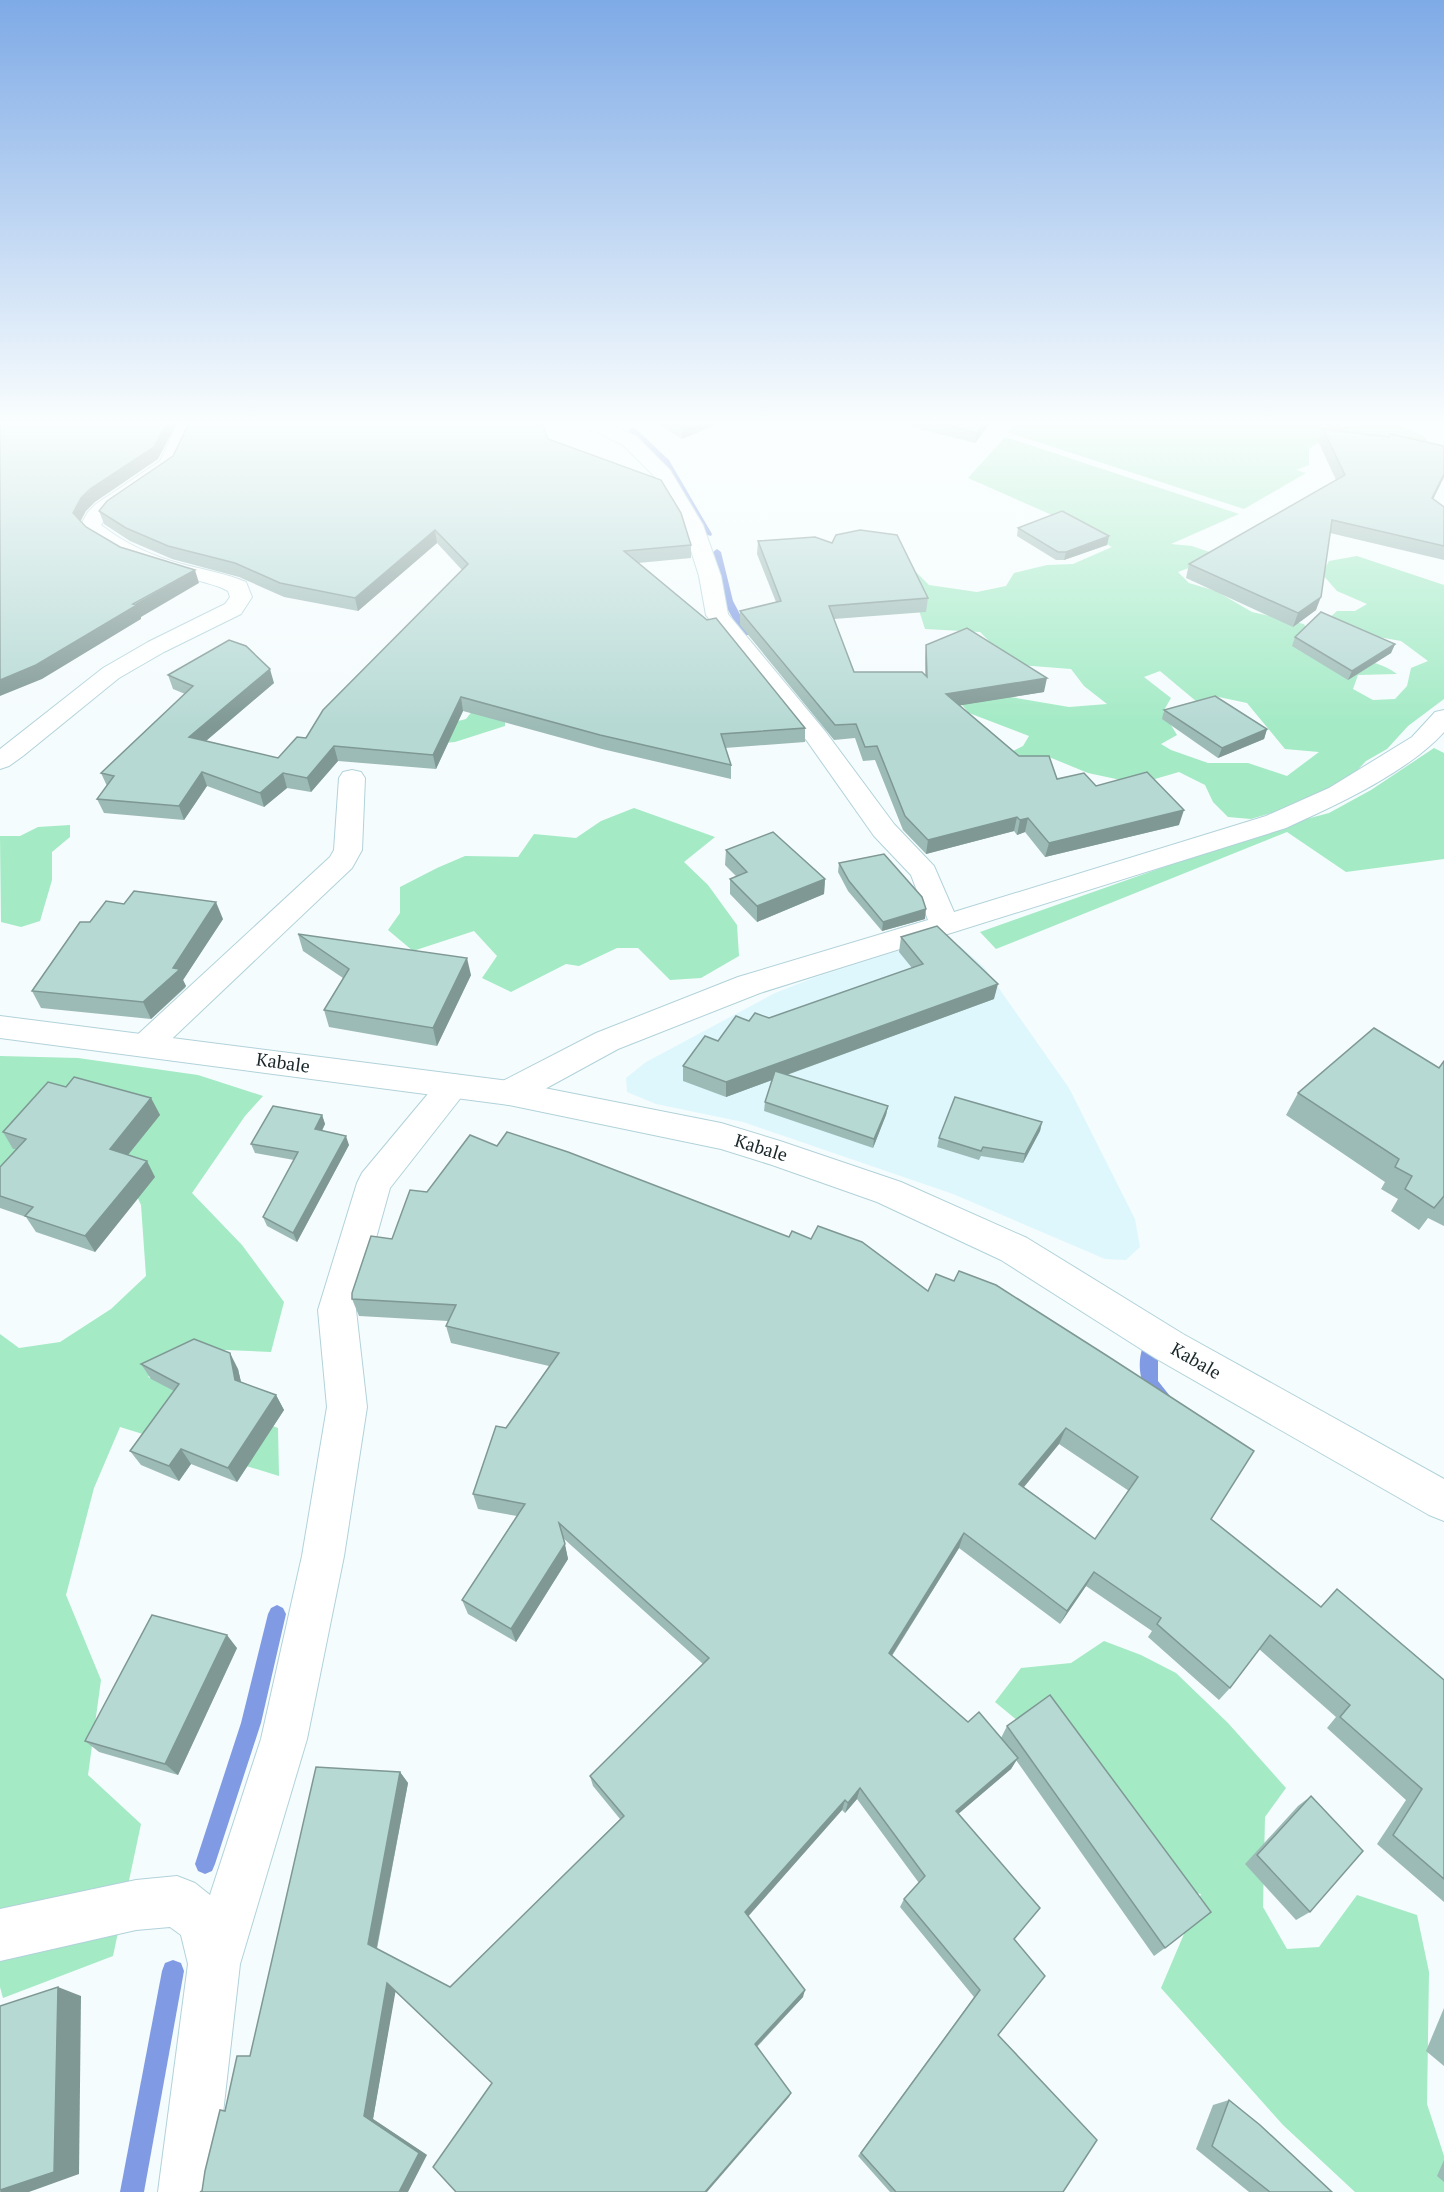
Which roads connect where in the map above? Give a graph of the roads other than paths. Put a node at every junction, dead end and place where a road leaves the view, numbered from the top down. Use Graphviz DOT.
graph roads {
  1 [pos="91,523"];
  2 [pos="692,523"];
  3 [pos="1444,717"];
  4 [pos="0,761"];
  5 [pos="352,778"];
  6 [pos="944,924"];
  7 [pos="0,1027"];
  8 [pos="146,1044"];
  9 [pos="454,1086"];
  10 [pos="509,1093"];
  11 [pos="1444,1501"];
  12 [pos="0,1935"];
  13 [pos="214,1964"];
  14 [pos="186,2192"];
  1 -- 4 [label="street"];
  2 -- 6 [label="street"];
  3 -- 6 [label="street"];
  5 -- 8 [label="street"];
  6 -- 10 [label="street"];
  7 -- 8 [label="street, Kabale"];
  8 -- 9 [label="street, Kabale"];
  9 -- 10 [label="street, Kabale"];
  9 -- 13 [label="street"];
  10 -- 11 [label="street, Kabale"];
  12 -- 13 [label="street"];
  13 -- 14 [label="street"];
}
